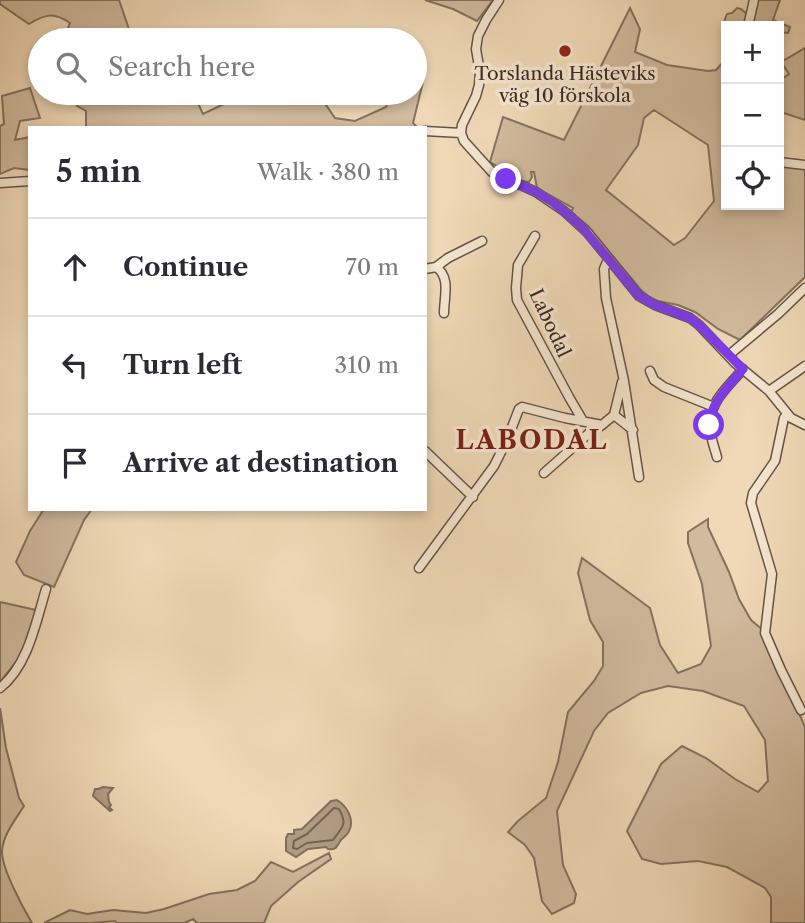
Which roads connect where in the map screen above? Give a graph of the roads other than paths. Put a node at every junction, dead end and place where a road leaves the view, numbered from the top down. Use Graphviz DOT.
graph roads {
  1 [pos="499,0"];
  2 [pos="754,0"];
  3 [pos="749,21"];
  4 [pos="427,131"];
  5 [pos="461,133"];
  6 [pos="784,163"];
  7 [pos="805,165"];
  8 [pos="28,181"];
  9 [pos="0,183"];
  10 [pos="536,236"];
  11 [pos="482,242"];
  12 [pos="609,260"];
  13 [pos="436,267"];
  14 [pos="427,269"];
  15 [pos="805,288"];
  16 [pos="444,313"];
  17 [pos="729,355"];
  18 [pos="805,366"];
  19 [pos="743,369"];
  20 [pos="650,371"];
  21 [pos="624,381"];
  22 [pos="769,391"];
  23 [pos="714,407"];
  24 [pos="787,414"];
  25 [pos="614,415"];
  26 [pos="583,421"];
  27 [pos="602,425"];
  28 [pos="805,425"];
  29 [pos="632,430"];
  30 [pos="427,453"];
  31 [pos="716,457"];
  32 [pos="544,473"];
  33 [pos="639,477"];
  34 [pos="472,497"];
  35 [pos="419,568"];
  36 [pos="46,589"];
  37 [pos="0,688"];
  38 [pos="801,710"];
  1 -- 5 [label="street"];
  2 -- 3 [label="street"];
  4 -- 5 [label="street"];
  5 -- 12 [label="street"];
  6 -- 7 [label="street"];
  8 -- 9 [label="street"];
  10 -- 26 [label="street, Labodal"];
  11 -- 13 [label="street"];
  12 -- 17 [label="street"];
  12 -- 21 [label="street"];
  13 -- 14 [label="street"];
  13 -- 16 [label="street"];
  15 -- 17 [label="street"];
  17 -- 19 [label="street"];
  18 -- 22 [label="street"];
  19 -- 22 [label="street"];
  19 -- 23 [label="street"];
  20 -- 23 [label="street"];
  21 -- 25 [label="street"];
  21 -- 29 [label="street"];
  22 -- 24 [label="street"];
  23 -- 31 [label="street"];
  24 -- 28 [label="street"];
  24 -- 38 [label="street"];
  25 -- 27 [label="street"];
  25 -- 29 [label="street"];
  26 -- 27 [label="street"];
  26 -- 34 [label="street"];
  27 -- 32 [label="street"];
  29 -- 33 [label="street"];
  30 -- 34 [label="street"];
  34 -- 35 [label="street"];
  36 -- 37 [label="street"];
}
